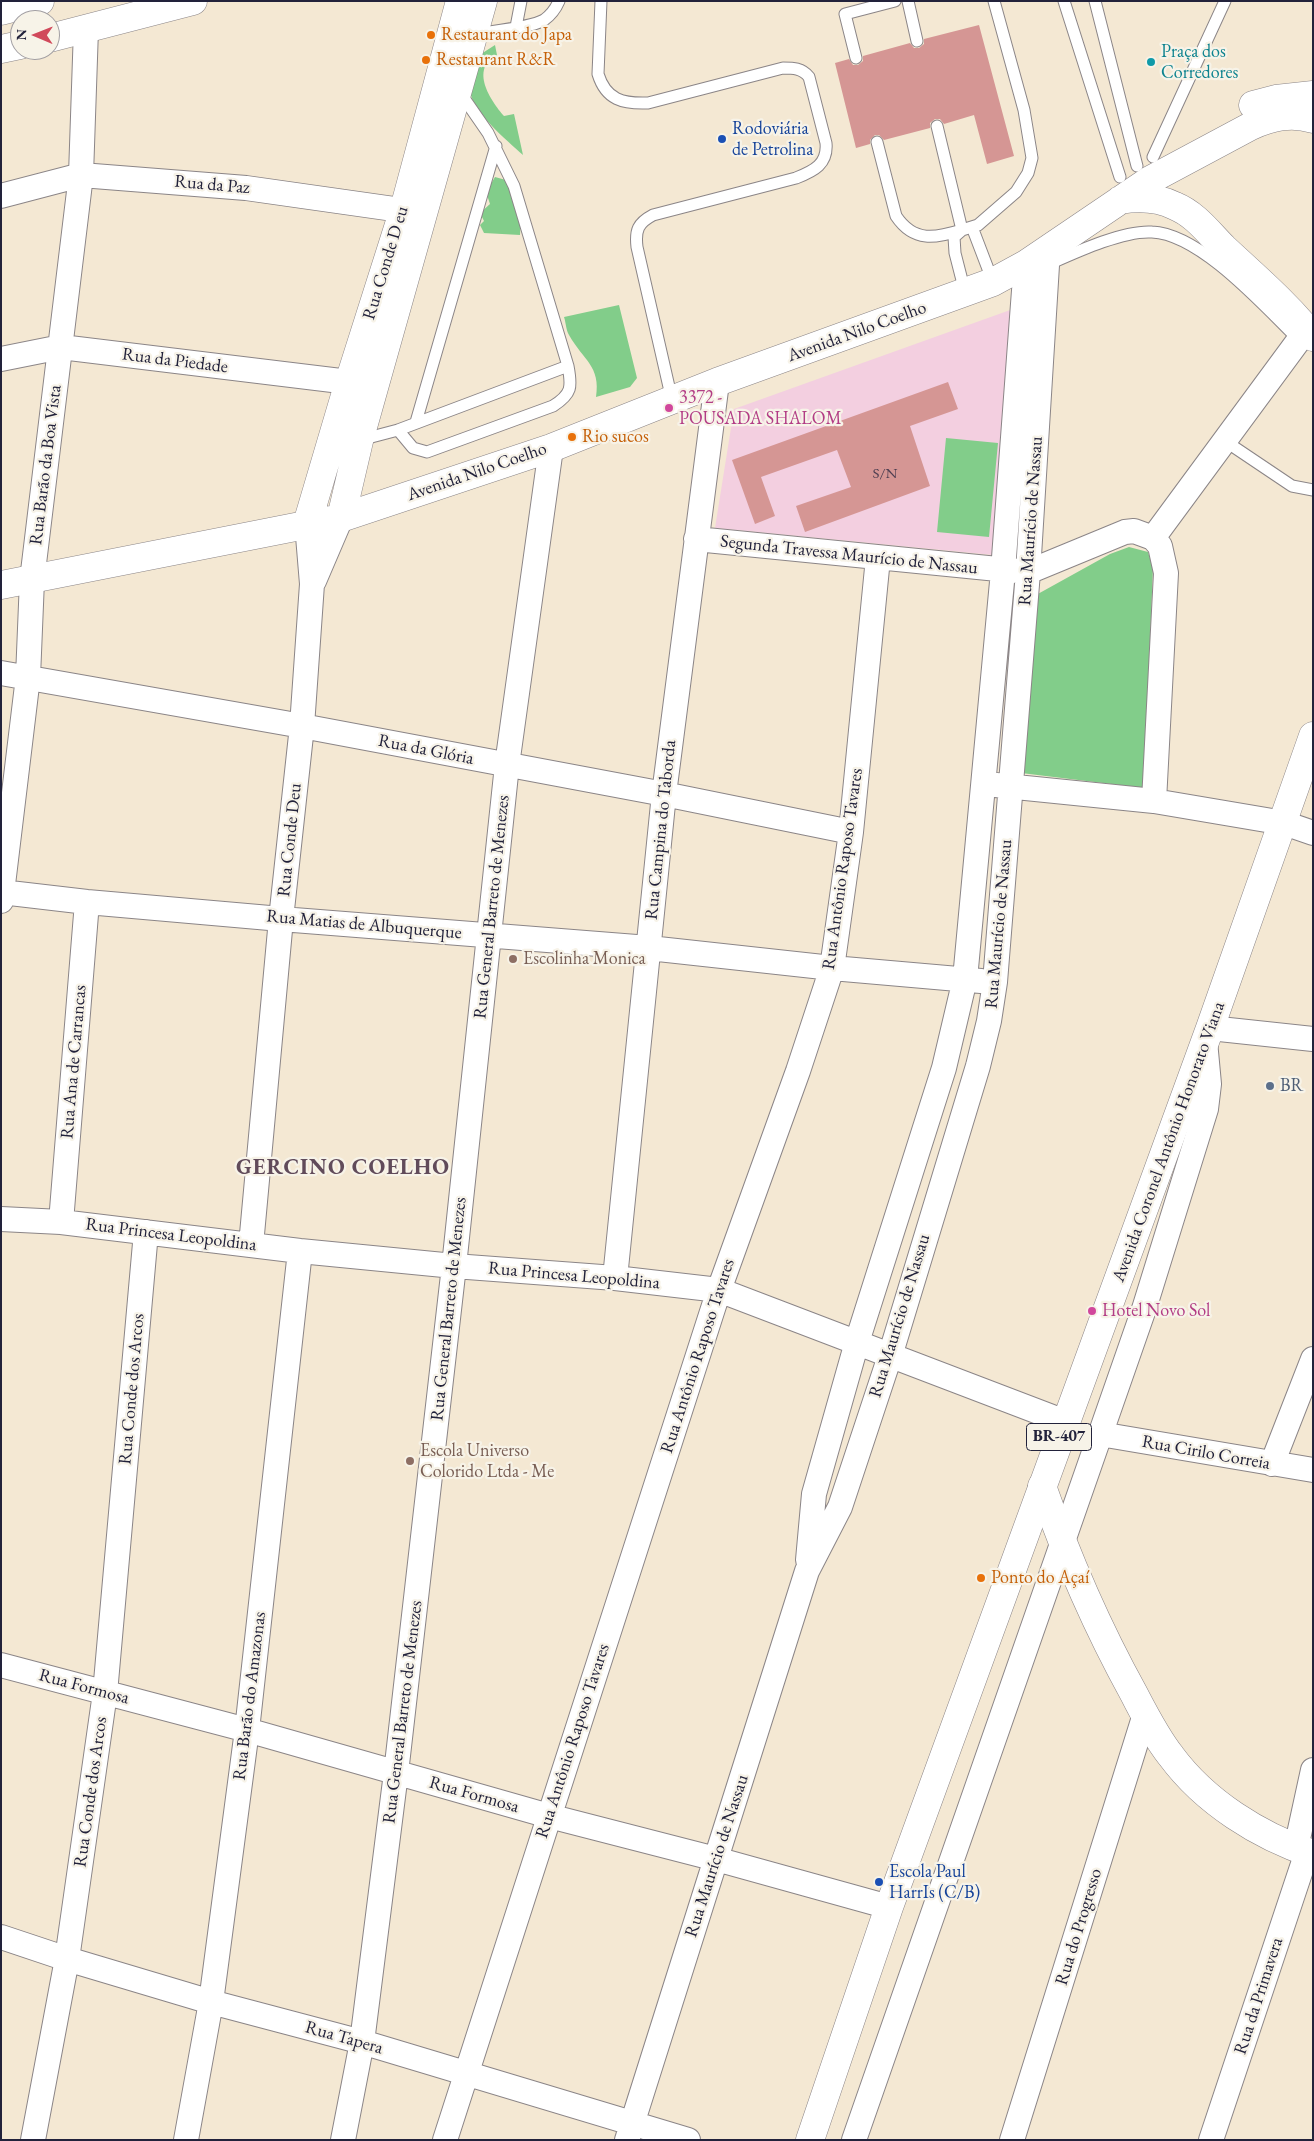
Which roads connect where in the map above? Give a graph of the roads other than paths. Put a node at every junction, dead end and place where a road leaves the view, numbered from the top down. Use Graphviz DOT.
graph roads {
  1 [pos="40,1"];
  2 [pos="193,1"];
  3 [pos="460,1"];
  4 [pos="483,1"];
  5 [pos="521,1"];
  6 [pos="559,1"];
  7 [pos="601,1"];
  8 [pos="895,1"];
  9 [pos="908,1"];
  10 [pos="994,1"];
  11 [pos="1064,1"];
  12 [pos="1095,1"];
  13 [pos="1225,1"];
  14 [pos="1,11"];
  15 [pos="516,27"];
  16 [pos="86,29"];
  17 [pos="60,36"];
  18 [pos="461,38"];
  19 [pos="917,41"];
  20 [pos="856,58"];
  21 [pos="449,82"];
  22 [pos="1313,95"];
  23 [pos="1313,119"];
  24 [pos="937,126"];
  25 [pos="877,142"];
  26 [pos="496,146"];
  27 [pos="1132,175"];
  28 [pos="82,176"];
  29 [pos="1,196"];
  30 [pos="414,211"];
  31 [pos="967,229"];
  32 [pos="1040,259"];
  33 [pos="993,282"];
  34 [pos="965,292"];
  35 [pos="1306,335"];
  36 [pos="61,348"];
  37 [pos="1,359"];
  38 [pos="568,366"];
  39 [pos="349,382"];
  40 [pos="717,382"];
  41 [pos="672,402"];
  42 [pos="416,422"];
  43 [pos="398,430"];
  44 [pos="1225,441"];
  45 [pos="345,443"];
  46 [pos="551,448"];
  47 [pos="1313,490"];
  48 [pos="341,518"];
  49 [pos="307,524"];
  50 [pos="1153,538"];
  51 [pos="696,539"];
  52 [pos="878,558"];
  53 [pos="1003,571"];
  54 [pos="1028,572"];
  55 [pos="32,580"];
  56 [pos="312,584"];
  57 [pos="1,585"];
  58 [pos="1,674"];
  59 [pos="28,678"];
  60 [pos="302,726"];
  61 [pos="1313,736"];
  62 [pos="507,765"];
  63 [pos="984,784"];
  64 [pos="1011,787"];
  65 [pos="664,794"];
  66 [pos="1154,801"];
  67 [pos="1284,823"];
  68 [pos="851,832"];
  69 [pos="1313,833"];
  70 [pos="2,895"];
  71 [pos="88,902"];
  72 [pos="281,919"];
  73 [pos="488,935"];
  74 [pos="649,948"];
  75 [pos="832,968"];
  76 [pos="965,979"];
  77 [pos="995,982"];
  78 [pos="1207,1035"];
  79 [pos="1313,1039"];
  80 [pos="1,1219"];
  81 [pos="61,1222"];
  82 [pos="146,1232"];
  83 [pos="251,1245"];
  84 [pos="300,1251"];
  85 [pos="454,1266"];
  86 [pos="615,1278"];
  87 [pos="1118,1283"];
  88 [pos="719,1290"];
  89 [pos="1144,1309"];
  90 [pos="857,1342"];
  91 [pos="890,1356"];
  92 [pos="1313,1359"];
  93 [pos="1065,1422"];
  94 [pos="1100,1434"];
  95 [pos="1272,1464"];
  96 [pos="1313,1470"];
  97 [pos="1042,1486"];
  98 [pos="1062,1542"];
  99 [pos="808,1571"];
  100 [pos="1,1665"];
  101 [pos="105,1693"];
  102 [pos="1145,1714"];
  103 [pos="247,1730"];
  104 [pos="1313,1770"];
  105 [pos="396,1773"];
  106 [pos="549,1816"];
  107 [pos="1305,1851"];
  108 [pos="716,1859"];
  109 [pos="889,1907"];
  110 [pos="1,1937"];
  111 [pos="67,1960"];
  112 [pos="211,2002"];
  113 [pos="362,2042"];
  114 [pos="466,2075"];
  115 [pos="630,2131"];
  116 [pos="33,2140"];
  117 [pos="186,2140"];
  118 [pos="343,2140"];
  119 [pos="445,2140"];
  120 [pos="688,2140"];
  121 [pos="810,2140"];
  122 [pos="854,2140"];
  123 [pos="1012,2140"];
  124 [pos="1211,2140"];
  1 -- 14 [label="main road"];
  2 -- 16 [label="main road"];
  3 -- 18 [label="main road, Rua Conde D eu"];
  4 -- 18 [label="main road, Rua Conde D eu"];
  5 -- 15 [label="lane"];
  6 -- 15 [label="lane"];
  7 -- 41 [label="lane"];
  8 -- 20 [label="lane"];
  9 -- 19 [label="lane"];
  10 -- 31 [label="lane"];
  11 -- 27 [label="lane"];
  12 -- 27 [label="lane"];
  13 -- 27 [label="lane"];
  15 -- 18 [label="lane"];
  16 -- 17 [label="main road"];
  16 -- 28 [label="street, Rua Barão da Boa Vista"];
  18 -- 21 [label="main road, Rua Conde D eu"];
  21 -- 26 [label="lane"];
  21 -- 30 [label="main road, Rua Conde D eu"];
  22 -- 27 [label="main road, Avenida Nilo Coelho"];
  23 -- 27 [label="main road, Avenida Nilo Coelho"];
  24 -- 31 [label="lane"];
  25 -- 31 [label="lane"];
  26 -- 38 [label="lane"];
  26 -- 42 [label="lane"];
  27 -- 32 [label="main road, Avenida Nilo Coelho"];
  27 -- 33 [label="main road, Avenida Nilo Coelho"];
  27 -- 35 [label="main road"];
  28 -- 29 [label="street, Rua da Paz"];
  28 -- 30 [label="street, Rua da Paz"];
  28 -- 36 [label="street, Rua Barão da Boa Vista"];
  30 -- 39 [label="main road, Rua Conde D eu"];
  30 -- 45 [label="main road, Rua Conde D eu"];
  31 -- 33 [label="lane"];
  31 -- 34 [label="lane"];
  32 -- 33 [label="main road, Avenida Nilo Coelho"];
  32 -- 35 [label="lane"];
  32 -- 53 [label="street, Rua Maurício de Nassau"];
  32 -- 54 [label="street, Rua Maurício de Nassau"];
  33 -- 34 [label="main road, Avenida Nilo Coelho"];
  34 -- 40 [label="main road, Avenida Nilo Coelho"];
  35 -- 44 [label="street"];
  36 -- 37 [label="street, Rua da Piedade"];
  36 -- 39 [label="street, Rua da Piedade"];
  36 -- 55 [label="street, Rua Barão da Boa Vista"];
  38 -- 42 [label="lane"];
  38 -- 43 [label="lane"];
  39 -- 45 [label="main road, Rua Conde D eu"];
  40 -- 41 [label="main road, Avenida Nilo Coelho"];
  40 -- 51 [label="street, Rua Campina do Taborda"];
  41 -- 46 [label="main road, Avenida Nilo Coelho"];
  42 -- 43 [label="lane"];
  43 -- 45 [label="lane"];
  44 -- 47 [label="lane"];
  44 -- 50 [label="street"];
  45 -- 48 [label="main road, Rua Conde D eu"];
  45 -- 49 [label="main road, Rua Conde D eu"];
  46 -- 48 [label="main road, Avenida Nilo Coelho"];
  46 -- 62 [label="street, Rua General Barreto de Menezes"];
  48 -- 49 [label="main road, Avenida Nilo Coelho"];
  48 -- 56 [label="street, Rua Conde Deu"];
  49 -- 55 [label="main road, Avenida Nilo Coelho"];
  49 -- 56 [label="street, Rua Conde Deu"];
  50 -- 54 [label="street"];
  50 -- 66 [label="street"];
  51 -- 52 [label="street, Segunda Travessa Maurício de Nassau"];
  51 -- 65 [label="street, Rua Campina do Taborda"];
  52 -- 53 [label="street, Segunda Travessa Maurício de Nassau"];
  52 -- 68 [label="street, Rua Antônio Raposo Tavares"];
  53 -- 54 [label="street, Segunda Travessa Maurício de Nassau"];
  53 -- 63 [label="street, Rua Maurício de Nassau"];
  54 -- 64 [label="street, Rua Maurício de Nassau"];
  55 -- 57 [label="main road, Avenida Nilo Coelho"];
  55 -- 59 [label="street, Rua Barão da Boa Vista"];
  56 -- 60 [label="street, Rua Conde Deu"];
  58 -- 59 [label="street, Rua da Glória"];
  59 -- 60 [label="street, Rua da Glória"];
  59 -- 70 [label="street, Rua Barão da Boa Vista"];
  60 -- 62 [label="street, Rua da Glória"];
  60 -- 72 [label="street, Rua Conde Deu"];
  61 -- 67 [label="main road, Avenida Coronel Antônio Honorato Viana / BR-407"];
  62 -- 65 [label="street, Rua da Glória"];
  62 -- 73 [label="street, Rua General Barreto de Menezes"];
  63 -- 64 [label="street"];
  63 -- 76 [label="street, Rua Maurício de Nassau"];
  64 -- 66 [label="street"];
  64 -- 77 [label="street, Rua Maurício de Nassau"];
  65 -- 68 [label="street, Rua da Glória"];
  65 -- 74 [label="street, Rua Campina do Taborda"];
  66 -- 67 [label="street"];
  67 -- 69 [label="street"];
  67 -- 78 [label="main road, Avenida Coronel Antônio Honorato Viana / BR-407"];
  68 -- 75 [label="street, Rua Antônio Raposo Tavares"];
  70 -- 71 [label="street, Rua Matias de Albuquerque"];
  71 -- 72 [label="street, Rua Matias de Albuquerque"];
  71 -- 81 [label="street, Rua Ana de Carrancas"];
  72 -- 73 [label="street, Rua Matias de Albuquerque"];
  72 -- 83 [label="street, Rua Conde Deu"];
  73 -- 74 [label="street, Rua Matias de Albuquerque"];
  73 -- 85 [label="street, Rua General Barreto de Menezes"];
  74 -- 75 [label="street, Rua Matias de Albuquerque"];
  74 -- 86 [label="street, Rua Campina do Taborda"];
  75 -- 76 [label="street, Rua Matias de Albuquerque"];
  75 -- 88 [label="street, Rua Antônio Raposo Tavares"];
  76 -- 77 [label="street, Rua Matias de Albuquerque"];
  76 -- 90 [label="street, Rua Maurício de Nassau"];
  77 -- 91 [label="street, Rua Maurício de Nassau"];
  78 -- 79 [label="street"];
  78 -- 87 [label="main road, Avenida Coronel Antônio Honorato Viana / BR-407"];
  78 -- 89 [label="street"];
  80 -- 81 [label="street, Rua Princesa Leopoldina"];
  81 -- 82 [label="street, Rua Princesa Leopoldina"];
  82 -- 83 [label="street, Rua Princesa Leopoldina"];
  82 -- 101 [label="street, Rua Conde dos Arcos"];
  83 -- 84 [label="street, Rua Princesa Leopoldina"];
  84 -- 85 [label="street, Rua Princesa Leopoldina"];
  84 -- 103 [label="street, Rua Barão do Amazonas"];
  85 -- 86 [label="street, Rua Princesa Leopoldina"];
  85 -- 105 [label="street, Rua General Barreto de Menezes"];
  86 -- 88 [label="street, Rua Princesa Leopoldina"];
  87 -- 89 [label="street"];
  87 -- 93 [label="main road, Avenida Coronel Antônio Honorato Viana / BR-407"];
  88 -- 90 [label="street, Rua Princesa Leopoldina"];
  88 -- 106 [label="street, Rua Antônio Raposo Tavares"];
  89 -- 94 [label="street"];
  90 -- 91 [label="street, Rua Princesa Leopoldina"];
  90 -- 99 [label="street, Rua Maurício de Nassau"];
  91 -- 93 [label="street, Rua Princesa Leopoldina"];
  91 -- 99 [label="street, Rua Maurício de Nassau"];
  92 -- 95 [label="street"];
  93 -- 97 [label="main road, Avenida Coronel Antônio Honorato Viana / BR-407"];
  94 -- 95 [label="street, Rua Cirilo Correia"];
  94 -- 98 [label="street"];
  95 -- 96 [label="street, Rua Cirilo Correia"];
  97 -- 98 [label="main road"];
  97 -- 109 [label="main road, Avenida Coronel Antônio Honorato Viana / BR-407"];
  98 -- 102 [label="main road"];
  98 -- 122 [label="street"];
  99 -- 108 [label="street, Rua Maurício de Nassau"];
  100 -- 101 [label="street, Rua Formosa"];
  101 -- 103 [label="street, Rua Formosa"];
  101 -- 111 [label="street, Rua Conde dos Arcos"];
  102 -- 107 [label="main road"];
  102 -- 123 [label="street, Rua do Progresso"];
  103 -- 105 [label="street, Rua Formosa"];
  103 -- 112 [label="street, Rua Barão do Amazonas"];
  104 -- 107 [label="street, Rua da Primavera"];
  105 -- 106 [label="street, Rua Formosa"];
  105 -- 113 [label="street, Rua General Barreto de Menezes"];
  106 -- 108 [label="street, Rua Formosa"];
  106 -- 114 [label="street, Rua Antônio Raposo Tavares"];
  107 -- 124 [label="street, Rua da Primavera"];
  108 -- 109 [label="street, Rua Formosa"];
  108 -- 115 [label="street, Rua Maurício de Nassau"];
  109 -- 121 [label="main road, Avenida Coronel Antônio Honorato Viana / BR-407"];
  110 -- 111 [label="street, Rua Tapera"];
  111 -- 112 [label="street, Rua Tapera"];
  111 -- 116 [label="street, Rua Conde dos Arcos"];
  112 -- 113 [label="street, Rua Tapera"];
  112 -- 117 [label="street, Rua Barão do Amazonas"];
  113 -- 114 [label="street, Rua Tapera"];
  113 -- 118 [label="street, Rua General Barreto de Menezes"];
  114 -- 115 [label="street, Rua Tapera"];
  114 -- 119 [label="street, Rua Antônio Raposo Tavares"];
  115 -- 120 [label="street, Rua Tapera"];
}
